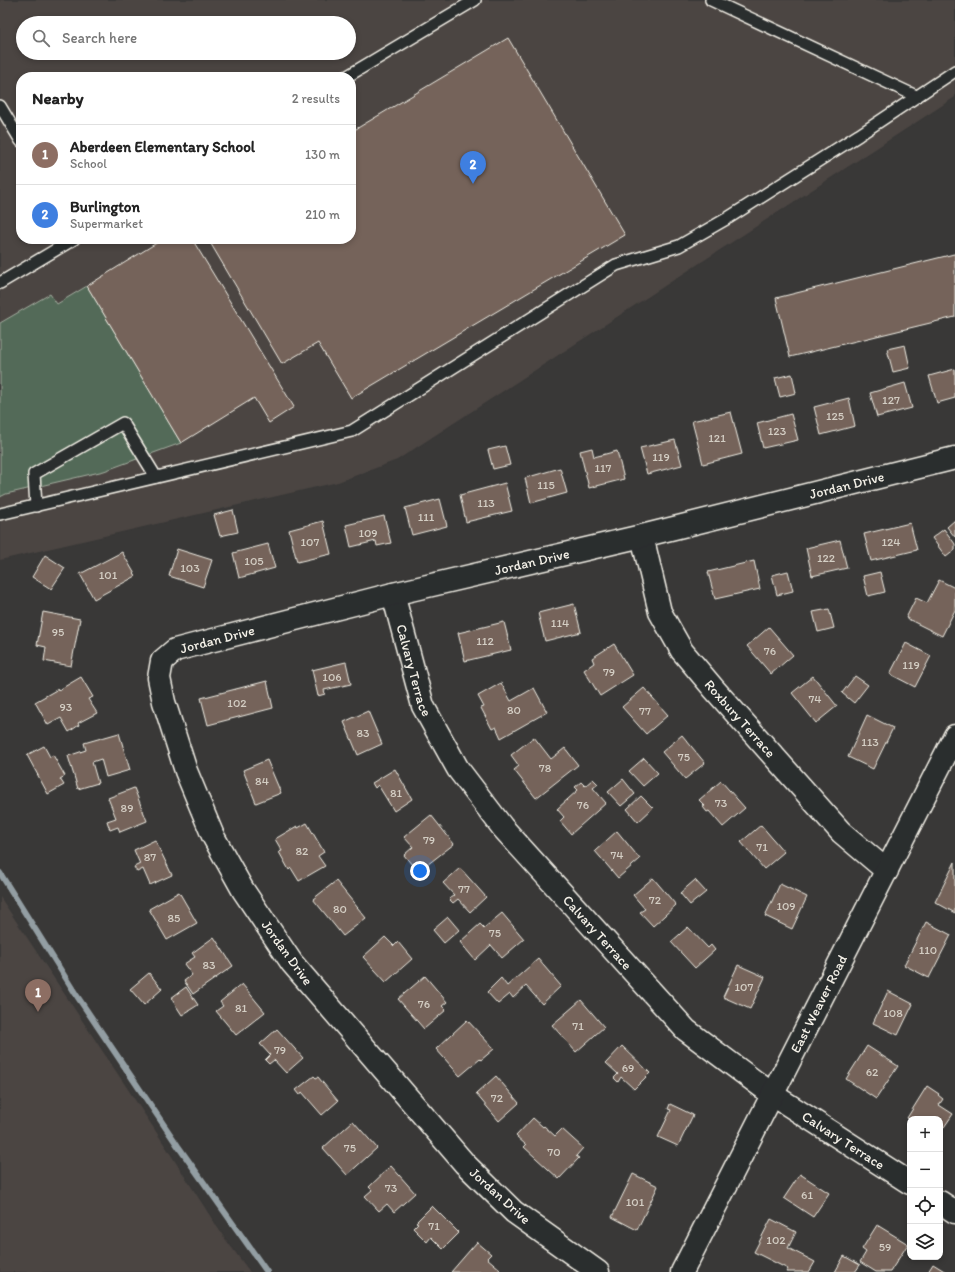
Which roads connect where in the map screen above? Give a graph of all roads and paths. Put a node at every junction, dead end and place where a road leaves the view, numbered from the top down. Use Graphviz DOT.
graph roads {
  1 [pos="475,0"];
  2 [pos="711,0"];
  3 [pos="955,71"];
  4 [pos="354,72"];
  5 [pos="916,96"];
  6 [pos="0,106"];
  7 [pos="16,133"];
  8 [pos="66,244"];
  9 [pos="0,284"];
  10 [pos="955,458"];
  11 [pos="156,477"];
  12 [pos="36,506"];
  13 [pos="0,514"];
  14 [pos="642,536"];
  15 [pos="393,594"];
  16 [pos="955,736"];
  17 [pos="887,871"];
  18 [pos="773,1095"];
  19 [pos="907,1181"];
  20 [pos="598,1272"];
  21 [pos="682,1272"];
  1 -- 4 [label="lane"];
  2 -- 5 [label="lane"];
  3 -- 5 [label="lane"];
  5 -- 11 [label="lane"];
  6 -- 7 [label="lane"];
  8 -- 9 [label="lane"];
  10 -- 14 [label="street, Jordan Drive"];
  11 -- 12 [label="lane"];
  11 -- 12 [label="lane"];
  12 -- 13 [label="lane"];
  14 -- 15 [label="street, Jordan Drive"];
  14 -- 17 [label="street, Roxbury Terrace"];
  15 -- 18 [label="street, Calvary Terrace"];
  15 -- 20 [label="street, Jordan Drive"];
  16 -- 17 [label="street, East Weaver Road"];
  17 -- 18 [label="street, East Weaver Road"];
  18 -- 19 [label="street, Calvary Terrace"];
  18 -- 21 [label="street, East Weaver Road"];
}
